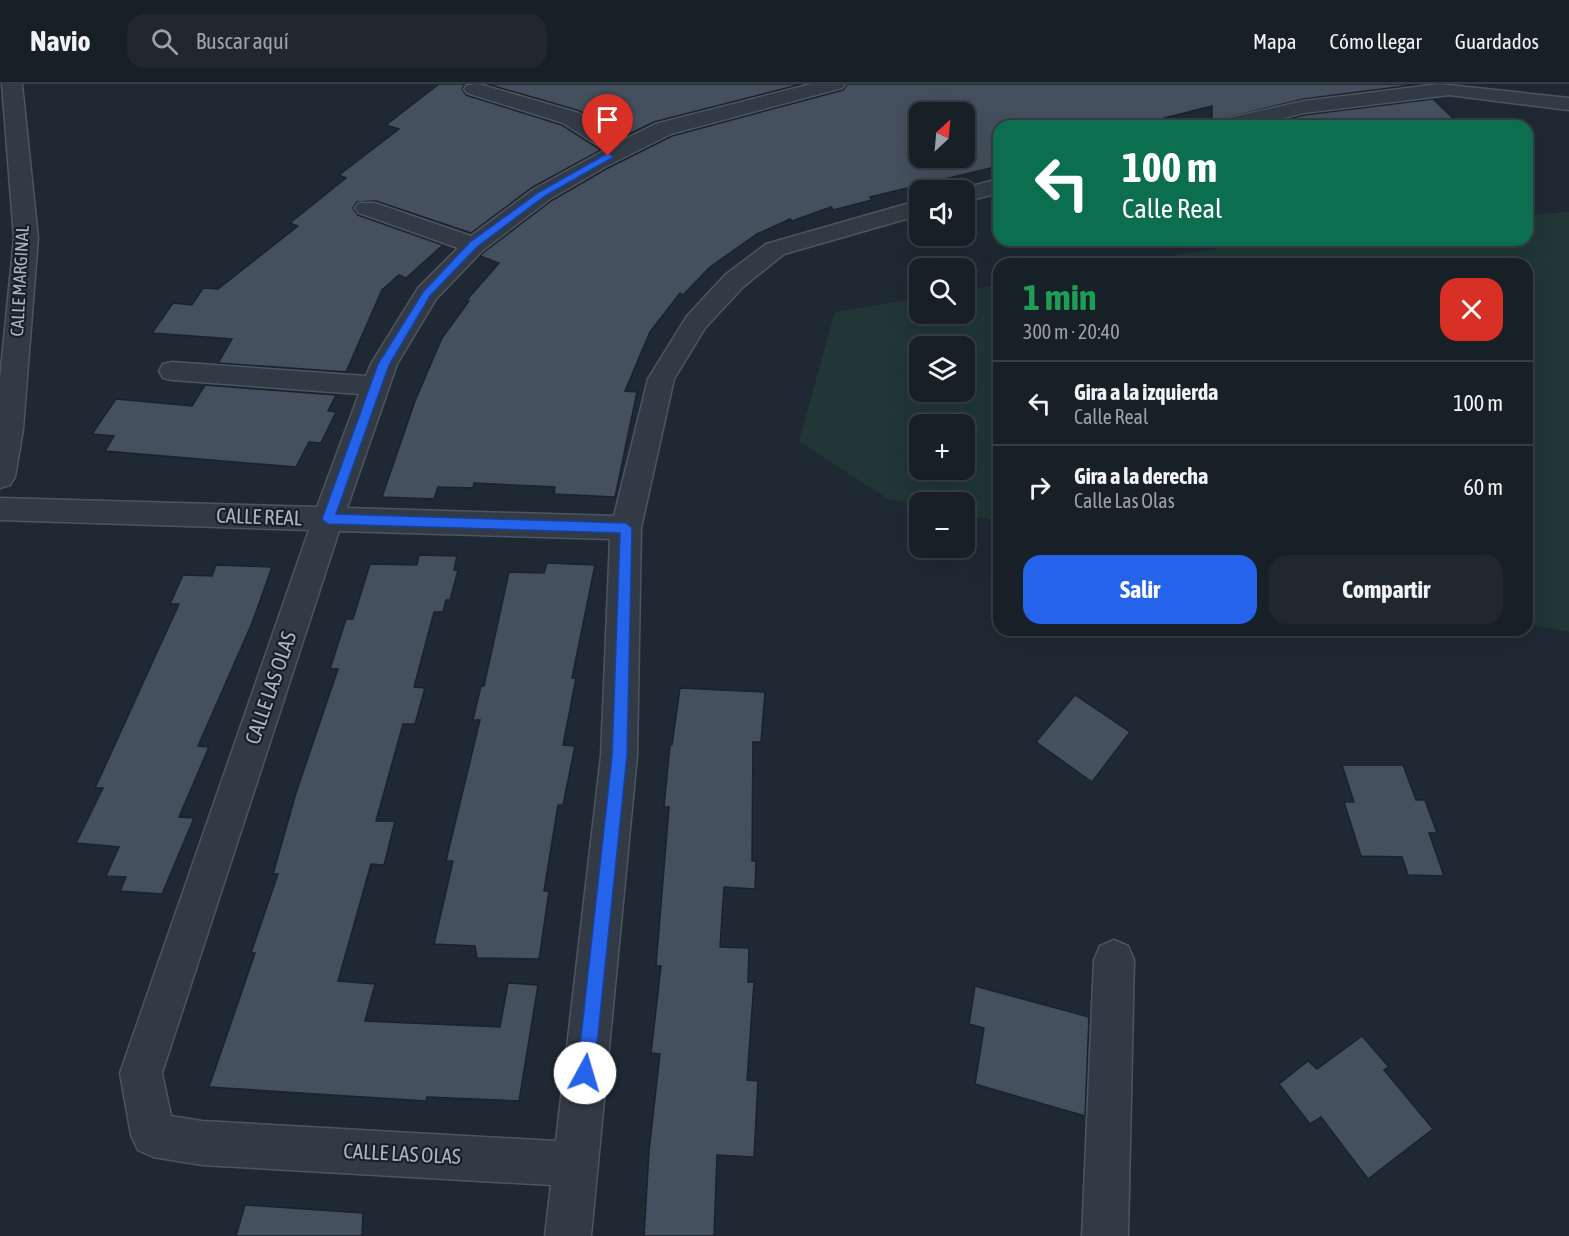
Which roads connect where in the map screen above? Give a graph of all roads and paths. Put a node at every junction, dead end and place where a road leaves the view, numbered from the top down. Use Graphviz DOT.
graph roads {
  1 [pos="12,84"];
  2 [pos="835,84"];
  3 [pos="1482,88"];
  4 [pos="474,89"];
  5 [pos="1569,104"];
  6 [pos="1248,120"];
  7 [pos="620,150"];
  8 [pos="993,188"];
  9 [pos="975,192"];
  10 [pos="367,208"];
  11 [pos="909,210"];
  12 [pos="474,244"];
  13 [pos="172,371"];
  14 [pos="376,386"];
  15 [pos="0,477"];
  16 [pos="0,509"];
  17 [pos="328,519"];
  18 [pos="626,528"];
  19 [pos="1114,960"];
  20 [pos="576,1164"];
  21 [pos="568,1236"];
  22 [pos="1105,1236"];
  1 -- 15 [label="street, CALLE MARGINAL"];
  2 -- 7 [label="street, CALLE LAS OLAS"];
  3 -- 5 [label="street"];
  3 -- 6 [label="street"];
  4 -- 7 [label="street"];
  7 -- 12 [label="street, CALLE LAS OLAS"];
  8 -- 9 [label="street"];
  10 -- 12 [label="street"];
  11 -- 18 [label="street"];
  12 -- 14 [label="street, CALLE LAS OLAS"];
  13 -- 14 [label="street"];
  14 -- 17 [label="street, CALLE LAS OLAS"];
  16 -- 17 [label="street, CALLE REAL"];
  17 -- 18 [label="street, CALLE REAL"];
  17 -- 20 [label="street, CALLE LAS OLAS"];
  18 -- 20 [label="street"];
  19 -- 22 [label="street"];
  20 -- 21 [label="street"];
}
